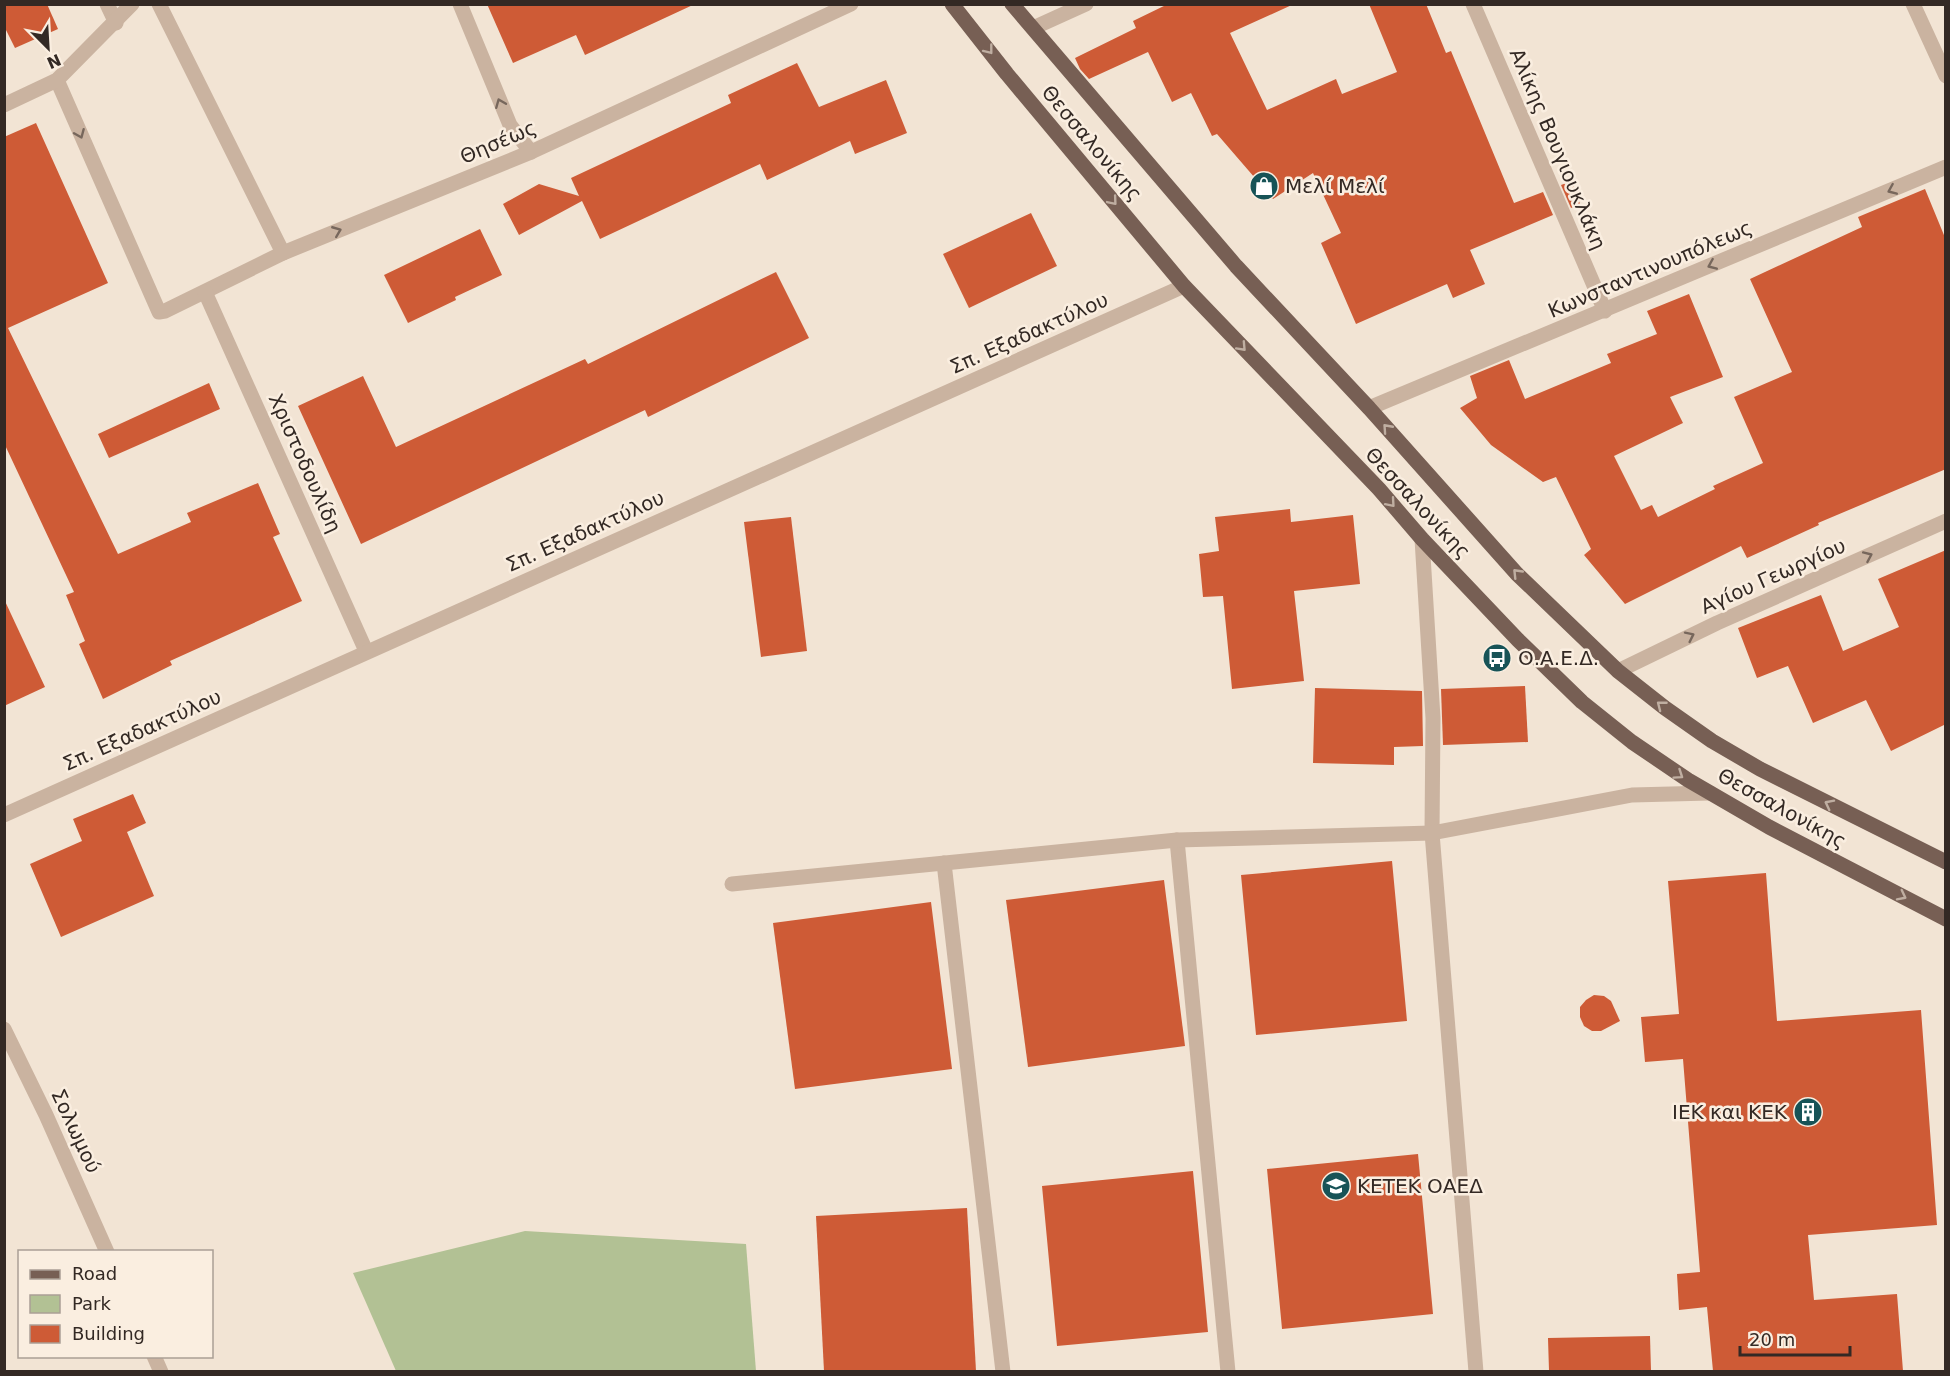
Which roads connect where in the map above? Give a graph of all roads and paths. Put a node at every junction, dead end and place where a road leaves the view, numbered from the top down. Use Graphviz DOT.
graph roads {
  1 [pos="107,4"];
  2 [pos="132,4"];
  3 [pos="159,4"];
  4 [pos="460,4"];
  5 [pos="851,4"];
  6 [pos="952,4"];
  7 [pos="1012,4"];
  8 [pos="1086,4"];
  9 [pos="1473,4"];
  10 [pos="1913,4"];
  11 [pos="116,23"];
  12 [pos="1033,28"];
  13 [pos="1946,76"];
  14 [pos="57,80"];
  15 [pos="4,105"];
  16 [pos="531,152"];
  17 [pos="1946,167"];
  18 [pos="283,253"];
  19 [pos="1184,286"];
  20 [pos="206,292"];
  21 [pos="1605,311"];
  22 [pos="1369,408"];
  23 [pos="1946,521"];
  24 [pos="1422,539"];
  25 [pos="366,651"];
  26 [pos="1618,671"];
  27 [pos="1710,793"];
  28 [pos="4,815"];
  29 [pos="1432,833"];
  30 [pos="1177,840"];
  31 [pos="1946,862"];
  32 [pos="944,863"];
  33 [pos="732,884"];
  34 [pos="1946,919"];
  35 [pos="4,1029"];
  36 [pos="107,1250"];
  37 [pos="1003,1371"];
  38 [pos="1228,1371"];
  39 [pos="1476,1371"];
  1 -- 11 [label="street"];
  2 -- 11 [label="street"];
  3 -- 18 [label="street"];
  16 -- 4 [label="street, one-way"];
  5 -- 16 [label="street, Θησέως"];
  6 -- 19 [label="main road, Θεσσαλονίκης, one-way"];
  7 -- 12 [label="main road, Θεσσαλονίκης"];
  8 -- 12 [label="street"];
  9 -- 21 [label="street, Αλίκης Βουγιουκλάκη"];
  10 -- 13 [label="street"];
  11 -- 14 [label="street"];
  12 -- 22 [label="main road, Θεσσαλονίκης"];
  14 -- 15 [label="street"];
  14 -- 20 [label="street, Θησέως, one-way"];
  18 -- 16 [label="street, Θησέως, one-way"];
  17 -- 21 [label="street, Κωνσταντινουπόλεως, one-way"];
  18 -- 20 [label="street, Θησέως"];
  19 -- 24 [label="main road, Θεσσαλονίκης, one-way"];
  19 -- 25 [label="street, Σπ. Εξαδακτύλου"];
  20 -- 25 [label="street, Χριστοδουλίδη"];
  21 -- 22 [label="street, Κωνσταντινουπόλεως"];
  26 -- 22 [label="main road, Θεσσαλονίκης, one-way"];
  26 -- 23 [label="street, Αγίου Γεωργίου, one-way"];
  24 -- 27 [label="main road, Θεσσαλονίκης, one-way"];
  24 -- 29 [label="street"];
  25 -- 28 [label="street, Σπ. Εξαδακτύλου"];
  31 -- 26 [label="main road, Θεσσαλονίκης, one-way"];
  27 -- 29 [label="street"];
  27 -- 34 [label="main road, Θεσσαλονίκης, one-way"];
  29 -- 30 [label="street"];
  29 -- 39 [label="street"];
  30 -- 32 [label="street"];
  30 -- 38 [label="street"];
  32 -- 33 [label="street"];
  32 -- 37 [label="street"];
  35 -- 36 [label="street, Σολωμού"];
}
